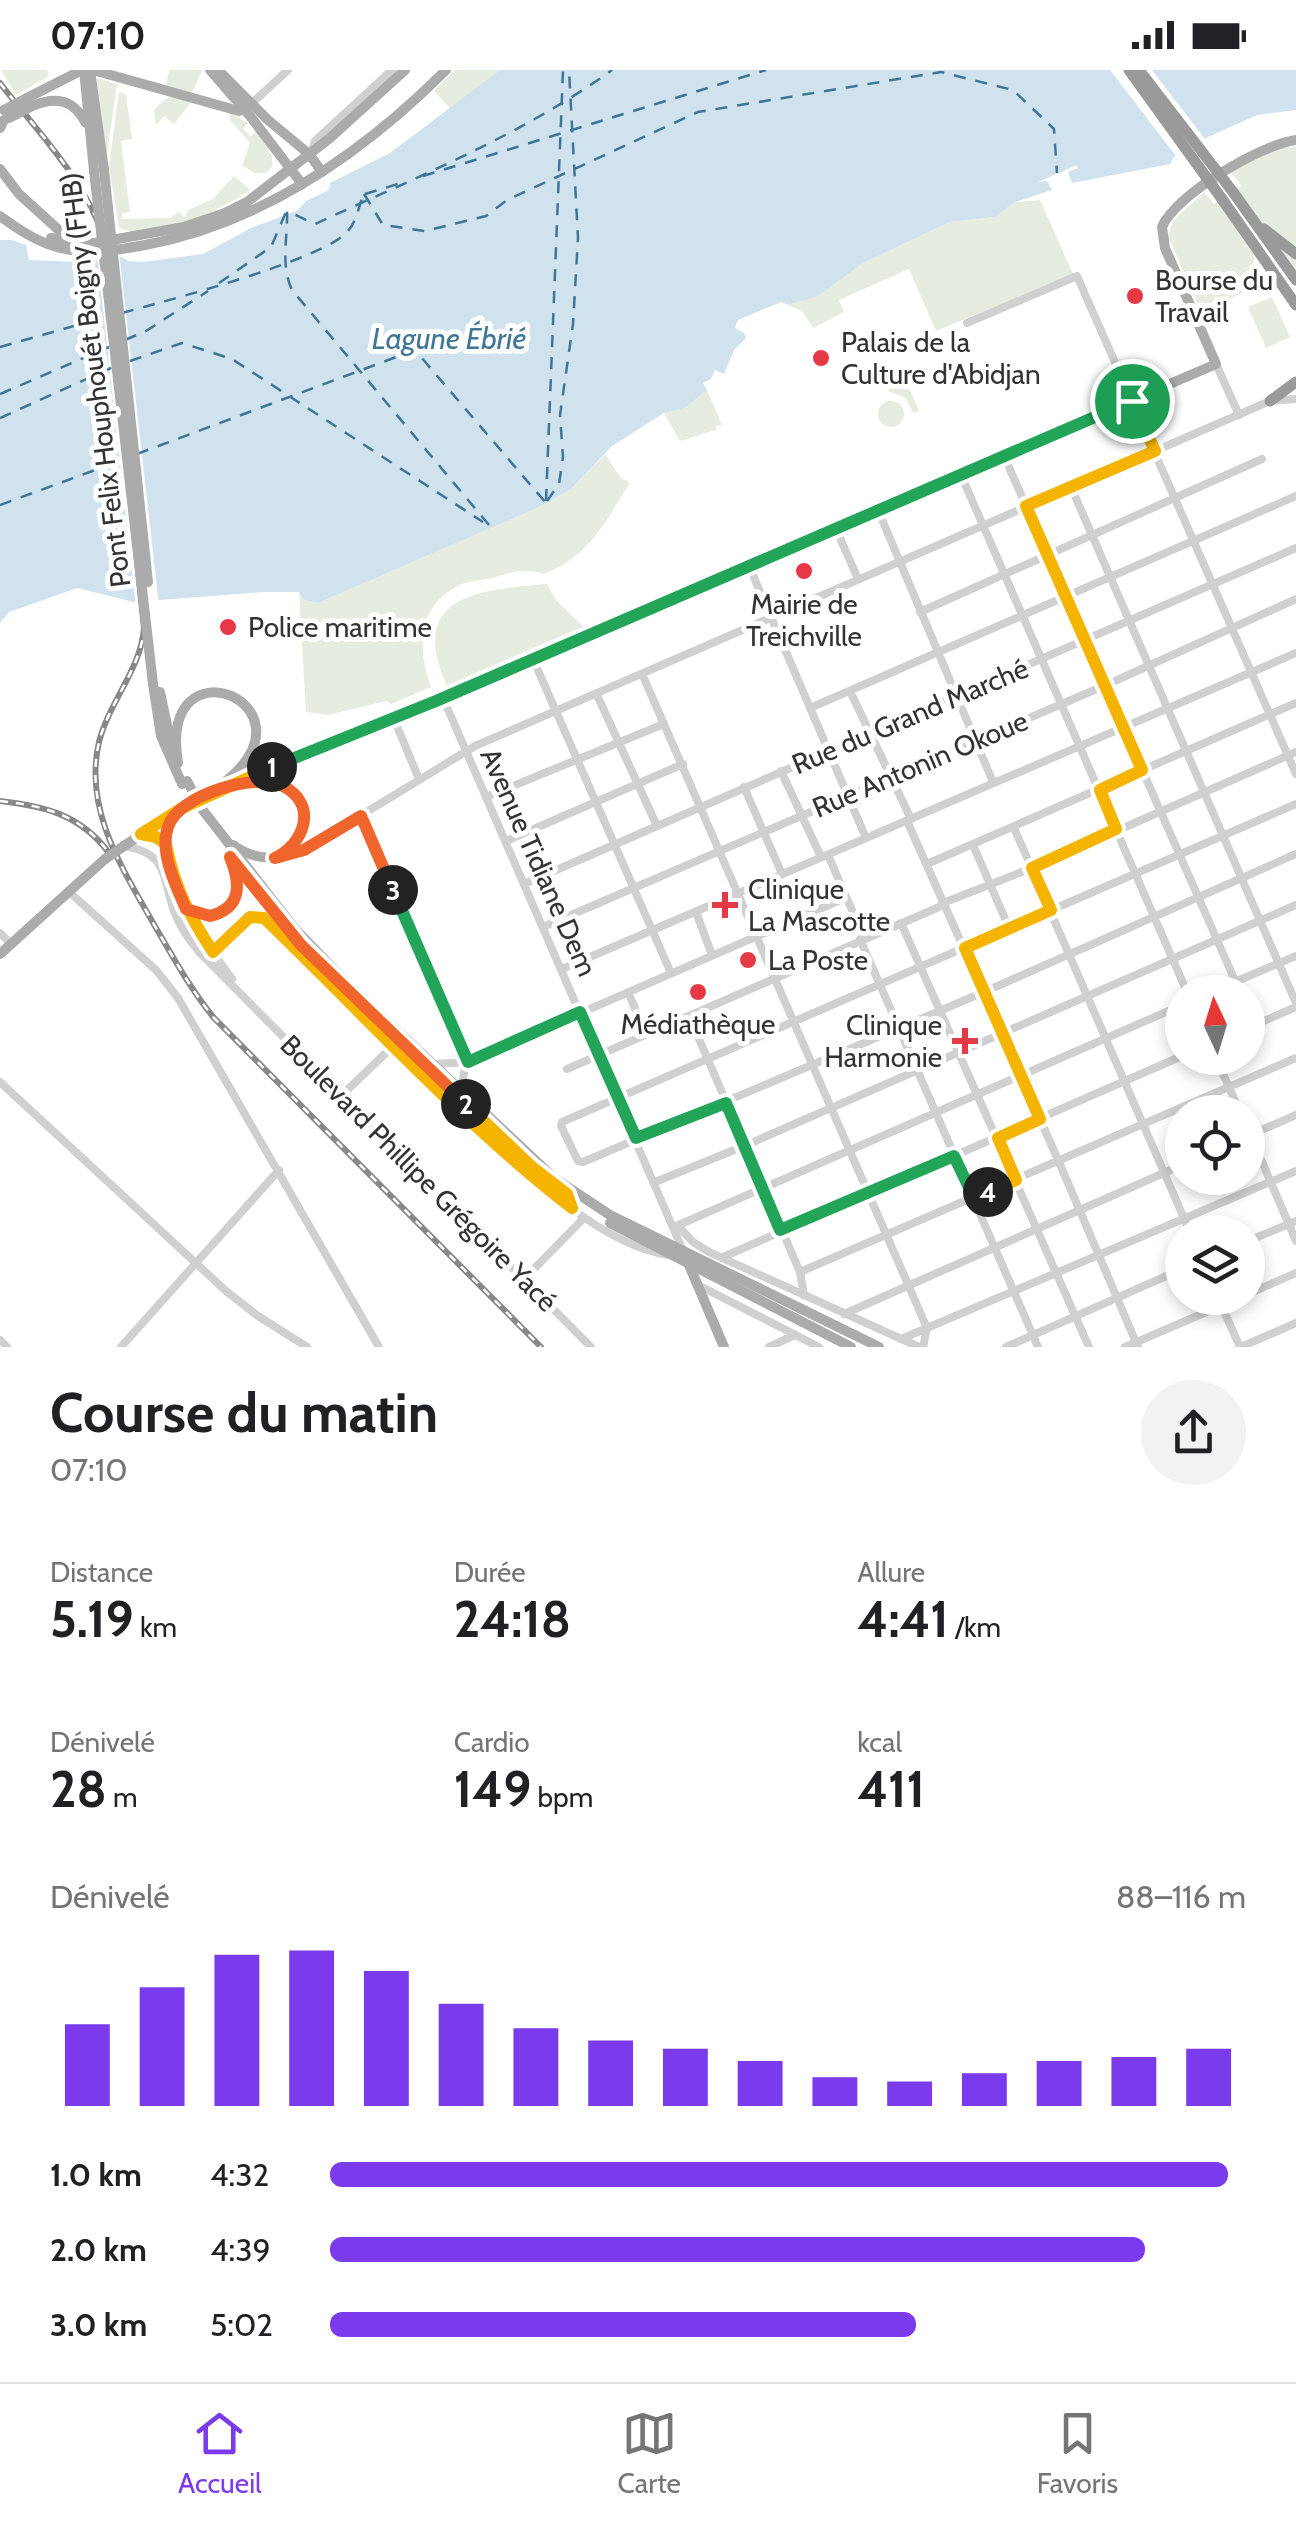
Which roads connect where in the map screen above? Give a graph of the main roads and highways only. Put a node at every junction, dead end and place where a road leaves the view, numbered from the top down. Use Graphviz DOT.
graph roads {
  1 [pos="210,70"];
  2 [pos="218,70"];
  3 [pos="405,70"];
  4 [pos="446,70"];
  5 [pos="1129,70"];
  6 [pos="1139,70"];
  7 [pos="88,73"];
  8 [pos="389,77"];
  9 [pos="30,102"];
  10 [pos="248,107"];
  11 [pos="3,118"];
  12 [pos="90,134"];
  13 [pos="1296,140"];
  14 [pos="311,153"];
  15 [pos="0,169"];
  16 [pos="289,169"];
  17 [pos="99,170"];
  18 [pos="322,172"];
  19 [pos="302,184"];
  20 [pos="1228,196"];
  21 [pos="0,206"];
  22 [pos="0,216"];
  23 [pos="1250,216"];
  24 [pos="72,243"];
  25 [pos="1296,254"];
  26 [pos="1296,280"];
  27 [pos="1294,304"];
  28 [pos="1296,382"];
  29 [pos="1270,401"];
  30 [pos="156,684"];
  31 [pos="178,763"];
  32 [pos="184,783"];
  33 [pos="216,790"];
  34 [pos="200,810"];
  35 [pos="218,830"];
  36 [pos="304,850"];
  37 [pos="230,857"];
  38 [pos="275,858"];
  39 [pos="186,909"];
  40 [pos="0,954"];
  41 [pos="313,957"];
  42 [pos="320,974"];
  43 [pos="567,1194"];
  44 [pos="572,1208"];
  45 [pos="687,1259"];
  46 [pos="724,1347"];
  47 [pos="851,1347"];
  48 [pos="878,1347"];
  1 -- 10 [label="main road"];
  2 -- 10 [label="main road"];
  3 -- 8 [label="main road"];
  4 -- 18 [label="main road"];
  5 -- 20 [label="highway, bridge"];
  6 -- 20 [label="highway, bridge"];
  7 -- 9 [label="main road"];
  7 -- 10 [label="main road"];
  7 -- 12 [label="main road, Pont Felix Houphouét Boigny (FHB)"];
  7 -- 17 [label="main road, Pont Felix Houphouét Boigny (FHB)"];
  8 -- 14 [label="main road"];
  9 -- 11 [label="main road, bridge"];
  9 -- 12 [label="main road"];
  10 -- 14 [label="main road"];
  10 -- 16 [label="main road"];
  12 -- 17 [label="main road, Pont Felix Houphouét Boigny (FHB)"];
  13 -- 33 [label="main road"];
  14 -- 16 [label="main road"];
  14 -- 18 [label="main road"];
  15 -- 24 [label="main road"];
  16 -- 19 [label="main road"];
  16 -- 24 [label="main road"];
  17 -- 30 [label="main road, Pont Felix Houphouét Boigny (FHB), bridge"];
  18 -- 19 [label="main road"];
  19 -- 22 [label="main road"];
  20 -- 23 [label="highway"];
  20 -- 27 [label="highway"];
  21 -- 24 [label="main road"];
  23 -- 25 [label="highway"];
  23 -- 26 [label="highway"];
  28 -- 29 [label="highway"];
  30 -- 31 [label="main road"];
  30 -- 32 [label="main road"];
  31 -- 32 [label="main road"];
  31 -- 33 [label="main road"];
  32 -- 34 [label="main road, bridge"];
  33 -- 38 [label="main road"];
  33 -- 40 [label="main road, bridge"];
  34 -- 35 [label="main road"];
  34 -- 37 [label="main road"];
  35 -- 38 [label="main road"];
  35 -- 45 [label="main road"];
  36 -- 38 [label="main road"];
  37 -- 39 [label="main road"];
  37 -- 41 [label="main road"];
  41 -- 42 [label="main road"];
  41 -- 43 [label="main road"];
  43 -- 44 [label="main road"];
  43 -- 45 [label="main road"];
  45 -- 46 [label="main road"];
  45 -- 47 [label="main road"];
  45 -- 48 [label="main road"];
}
